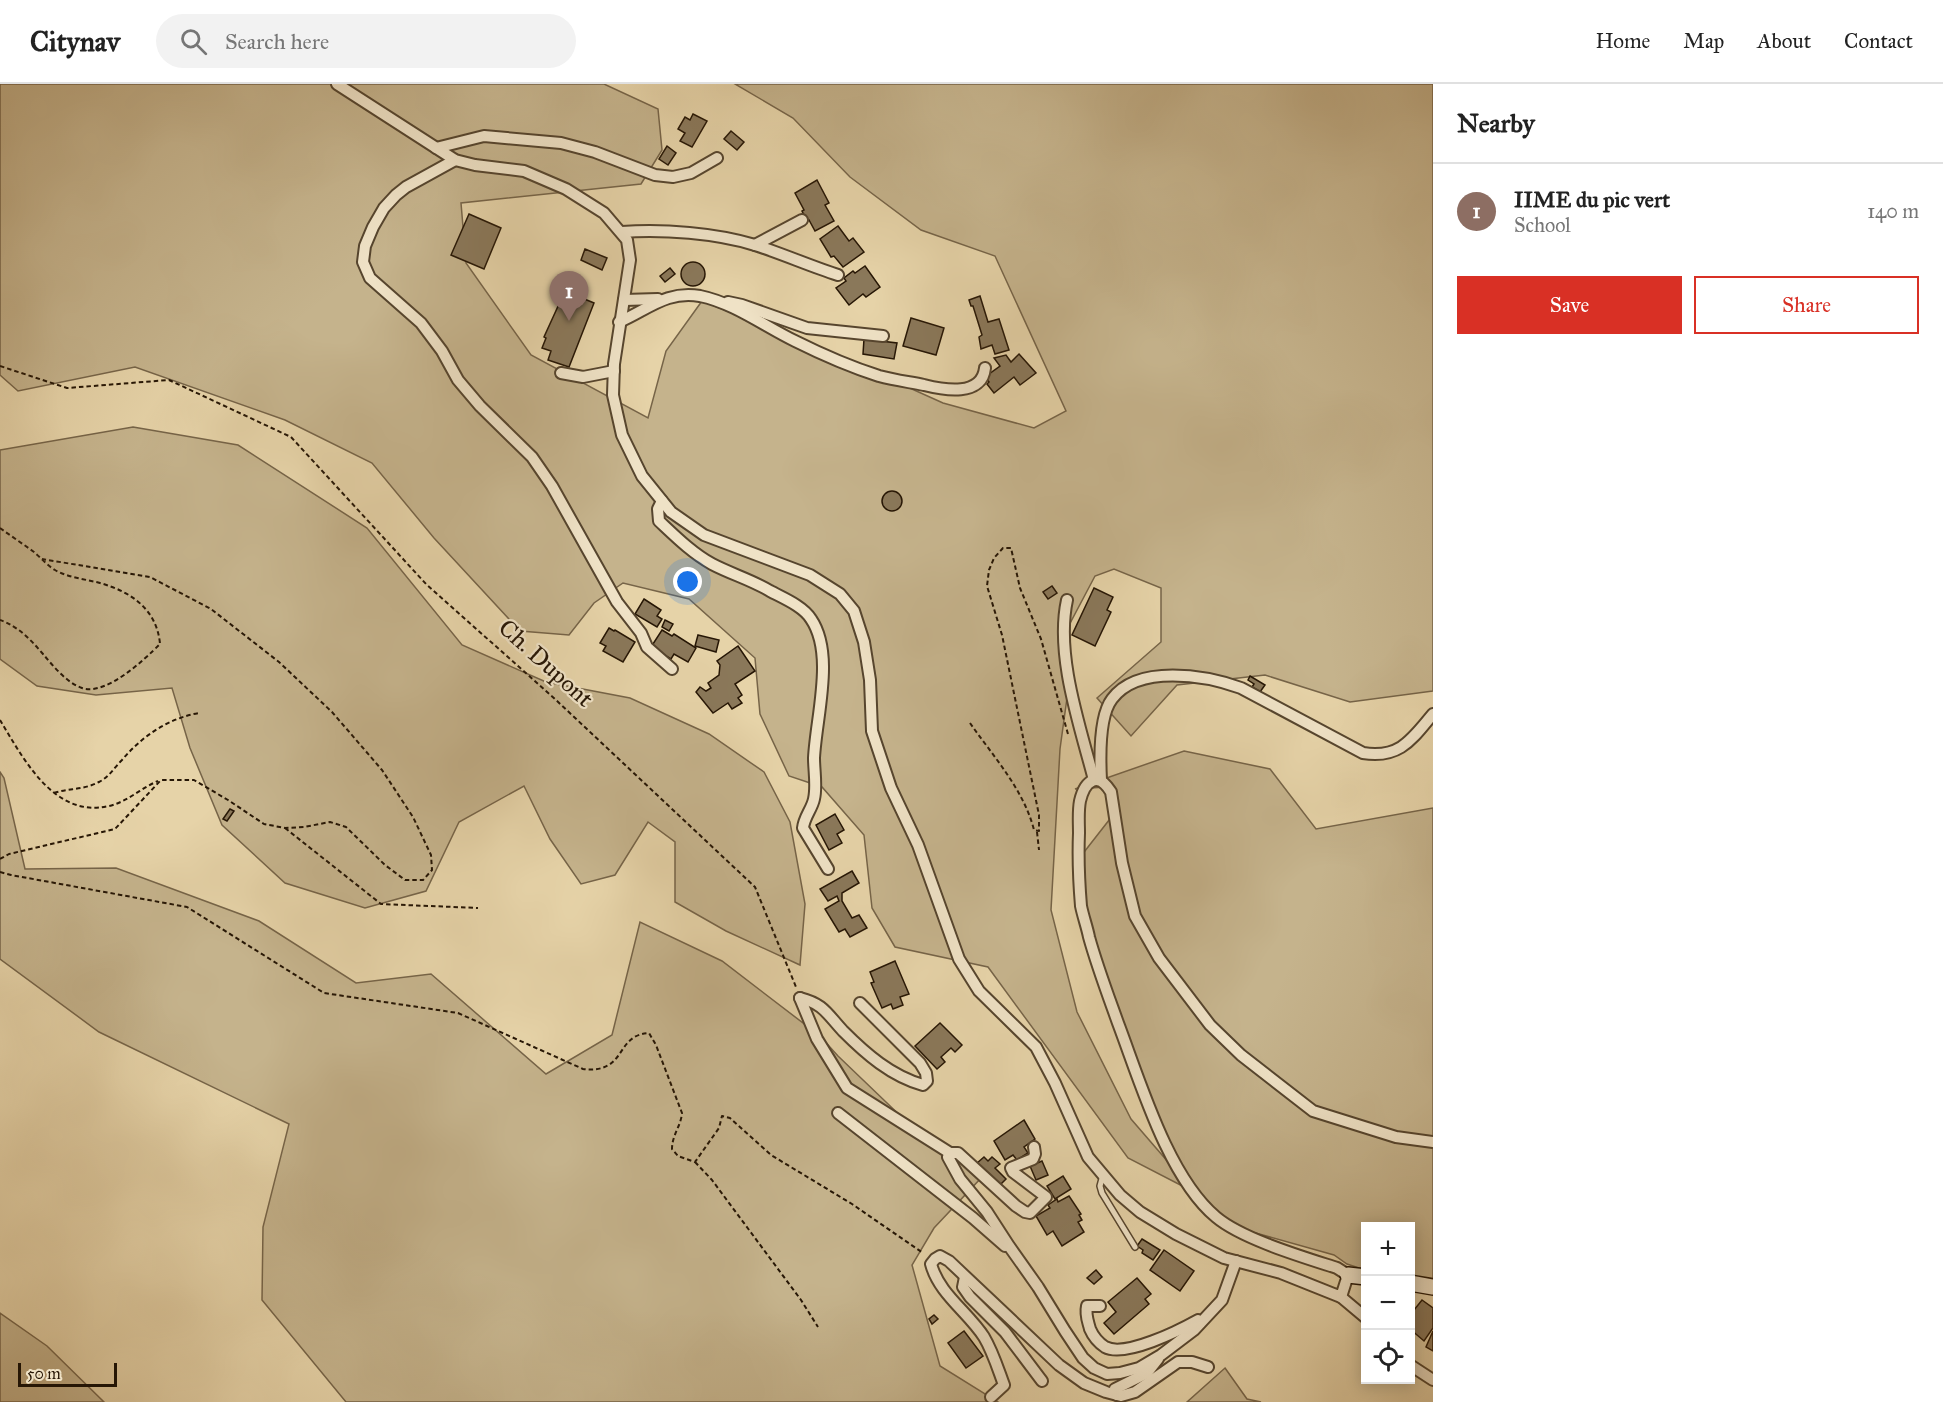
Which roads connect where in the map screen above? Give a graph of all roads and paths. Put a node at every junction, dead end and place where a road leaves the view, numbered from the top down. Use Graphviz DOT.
graph roads {
  1 [pos="337,84"];
  2 [pos="436,148"];
  3 [pos="717,158"];
  4 [pos="455,160"];
  5 [pos="802,220"];
  6 [pos="622,232"];
  7 [pos="755,245"];
  8 [pos="838,275"];
  9 [pos="698,296"];
  10 [pos="661,299"];
  11 [pos="624,300"];
  12 [pos="620,322"];
  13 [pos="883,336"];
  14 [pos="0,366"];
  15 [pos="985,368"];
  16 [pos="614,371"];
  17 [pos="561,373"];
  18 [pos="662,501"];
  19 [pos="0,528"];
  20 [pos="42,559"];
  21 [pos="1066,600"];
  22 [pos="0,620"];
  23 [pos="672,669"];
  24 [pos="200,713"];
  25 [pos="1433,714"];
  26 [pos="0,720"];
  27 [pos="970,723"];
  28 [pos="1070,741"];
  29 [pos="161,780"];
  30 [pos="1098,780"];
  31 [pos="54,793"];
  32 [pos="285,828"];
  33 [pos="1037,832"];
  34 [pos="1039,850"];
  35 [pos="0,859"];
  36 [pos="828,869"];
  37 [pos="0,872"];
  38 [pos="478,908"];
  39 [pos="800,998"];
  40 [pos="860,1004"];
  41 [pos="837,1113"];
  42 [pos="1433,1142"];
  43 [pos="1034,1147"];
  44 [pos="950,1153"];
  45 [pos="695,1161"];
  46 [pos="1103,1175"];
  47 [pos="1136,1247"];
  48 [pos="1011,1249"];
  49 [pos="933,1260"];
  50 [pos="1236,1261"];
  51 [pos="1348,1275"];
  52 [pos="965,1276"];
  53 [pos="1361,1277"];
  54 [pos="1415,1284"];
  55 [pos="1433,1287"];
  56 [pos="1341,1296"];
  57 [pos="1100,1306"];
  58 [pos="1209,1313"];
  59 [pos="1361,1314"];
  60 [pos="818,1327"];
  61 [pos="1161,1355"];
  62 [pos="1208,1367"];
  63 [pos="1415,1368"];
  64 [pos="1433,1380"];
  65 [pos="1042,1382"];
  66 [pos="1117,1395"];
  67 [pos="991,1397"];
  1 -- 2 [label="street"];
  2 -- 3 [label="street"];
  2 -- 4 [label="street"];
  4 -- 6 [label="street"];
  4 -- 23 [label="street"];
  5 -- 7 [label="street"];
  6 -- 7 [label="street"];
  6 -- 11 [label="street"];
  7 -- 8 [label="street"];
  9 -- 10 [label="street"];
  9 -- 13 [label="street"];
  9 -- 15 [label="street"];
  10 -- 11 [label="street"];
  10 -- 12 [label="street"];
  11 -- 12 [label="street"];
  12 -- 16 [label="street"];
  14 -- 39 [label="path, Ch. Dupont"];
  16 -- 17 [label="street"];
  16 -- 18 [label="street"];
  18 -- 36 [label="street"];
  18 -- 46 [label="street"];
  19 -- 20 [label="path"];
  20 -- 22 [label="path"];
  20 -- 32 [label="path"];
  21 -- 30 [label="street"];
  24 -- 31 [label="path"];
  25 -- 30 [label="street"];
  26 -- 31 [label="path"];
  27 -- 33 [label="path"];
  28 -- 33 [label="path"];
  29 -- 31 [label="path"];
  29 -- 32 [label="path"];
  29 -- 35 [label="path"];
  30 -- 42 [label="street"];
  30 -- 51 [label="street"];
  32 -- 38 [label="path"];
  33 -- 34 [label="path"];
  37 -- 45 [label="path"];
  39 -- 40 [label="street"];
  39 -- 44 [label="street"];
  41 -- 48 [label="street"];
  43 -- 44 [label="street"];
  44 -- 48 [label="street"];
  45 -- 49 [label="path"];
  45 -- 60 [label="path"];
  46 -- 47 [label="lane"];
  46 -- 50 [label="street"];
  48 -- 61 [label="street"];
  49 -- 52 [label="street"];
  49 -- 67 [label="street"];
  50 -- 56 [label="street"];
  50 -- 58 [label="street"];
  51 -- 53 [label="street"];
  51 -- 56 [label="street"];
  52 -- 65 [label="street"];
  52 -- 66 [label="street"];
  54 -- 55 [label="street"];
  56 -- 59 [label="street"];
  57 -- 58 [label="street"];
  58 -- 61 [label="street"];
  61 -- 66 [label="street"];
  62 -- 66 [label="street"];
  63 -- 64 [label="street"];
}
